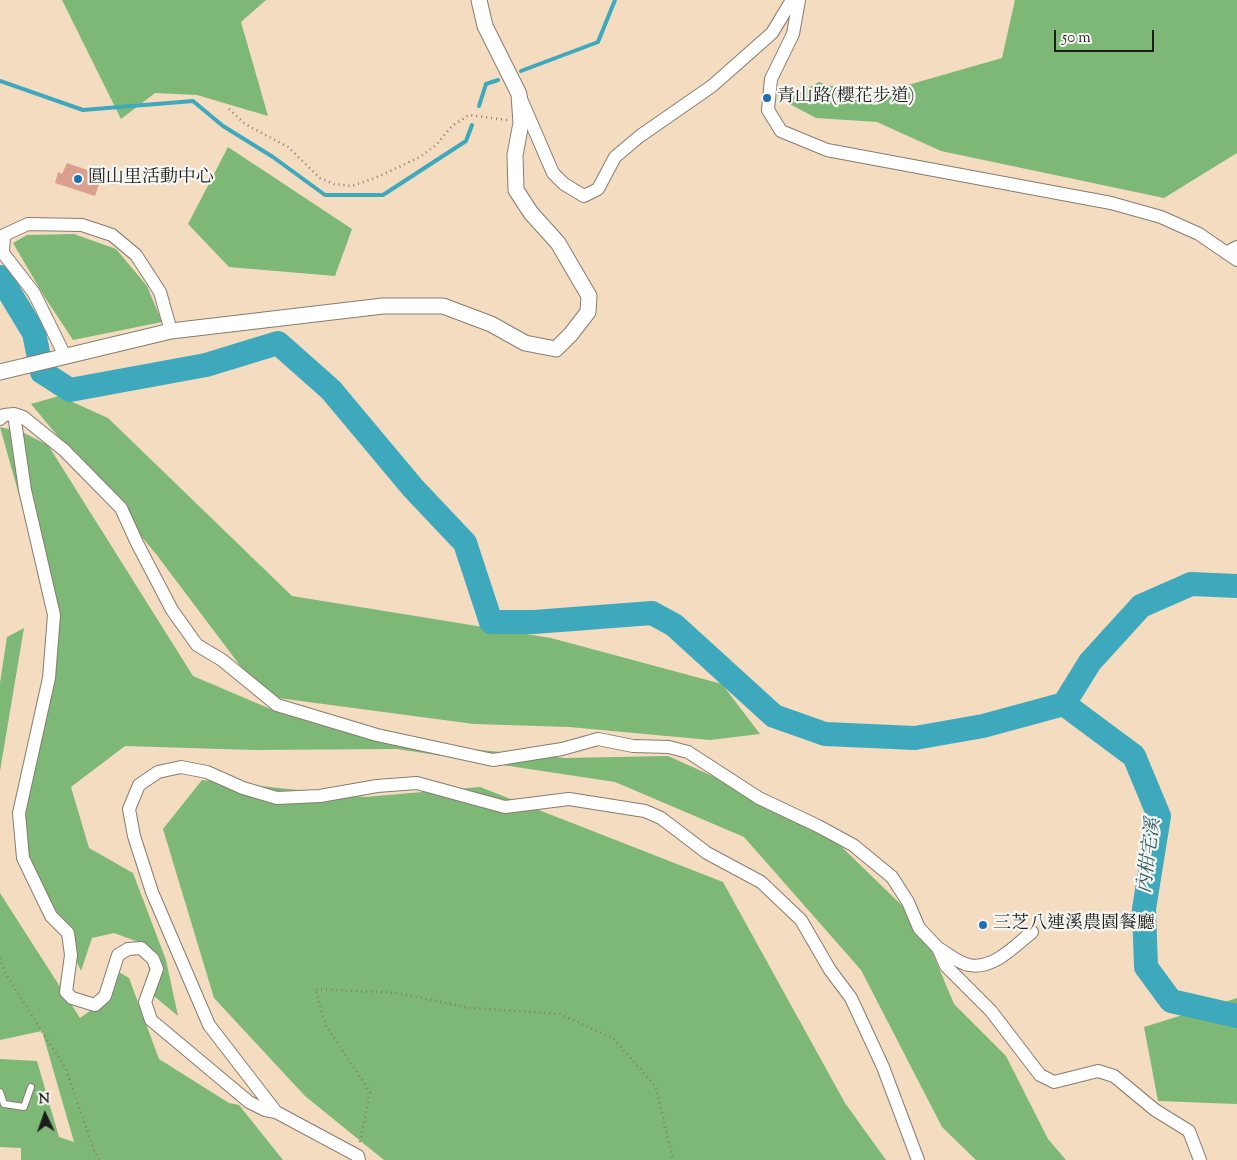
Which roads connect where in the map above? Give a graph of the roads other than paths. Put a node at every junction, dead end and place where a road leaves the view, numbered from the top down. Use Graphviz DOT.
graph roads {
  1 [pos="479,0"];
  2 [pos="792,0"];
  3 [pos="799,0"];
  4 [pos="519,94"];
  5 [pos="1231,250"];
  6 [pos="1237,260"];
  7 [pos="171,331"];
  8 [pos="62,357"];
  9 [pos="0,372"];
  10 [pos="14,414"];
  11 [pos="0,419"];
  12 [pos="1032,932"];
  13 [pos="938,948"];
  14 [pos="31,1087"];
  15 [pos="0,1092"];
  16 [pos="276,1112"];
  17 [pos="358,1158"];
  18 [pos="918,1160"];
  19 [pos="1200,1160"];
  1 -- 4 [label="street"];
  2 -- 4 [label="street"];
  3 -- 5 [label="street"];
  4 -- 7 [label="street"];
  5 -- 6 [label="street"];
  7 -- 8 [label="street"];
  7 -- 8 [label="street"];
  8 -- 9 [label="street"];
  10 -- 11 [label="street"];
  10 -- 13 [label="street"];
  10 -- 16 [label="street"];
  12 -- 13 [label="street"];
  13 -- 19 [label="street"];
  14 -- 15 [label="lane"];
  16 -- 17 [label="street"];
  16 -- 18 [label="street"];
}
